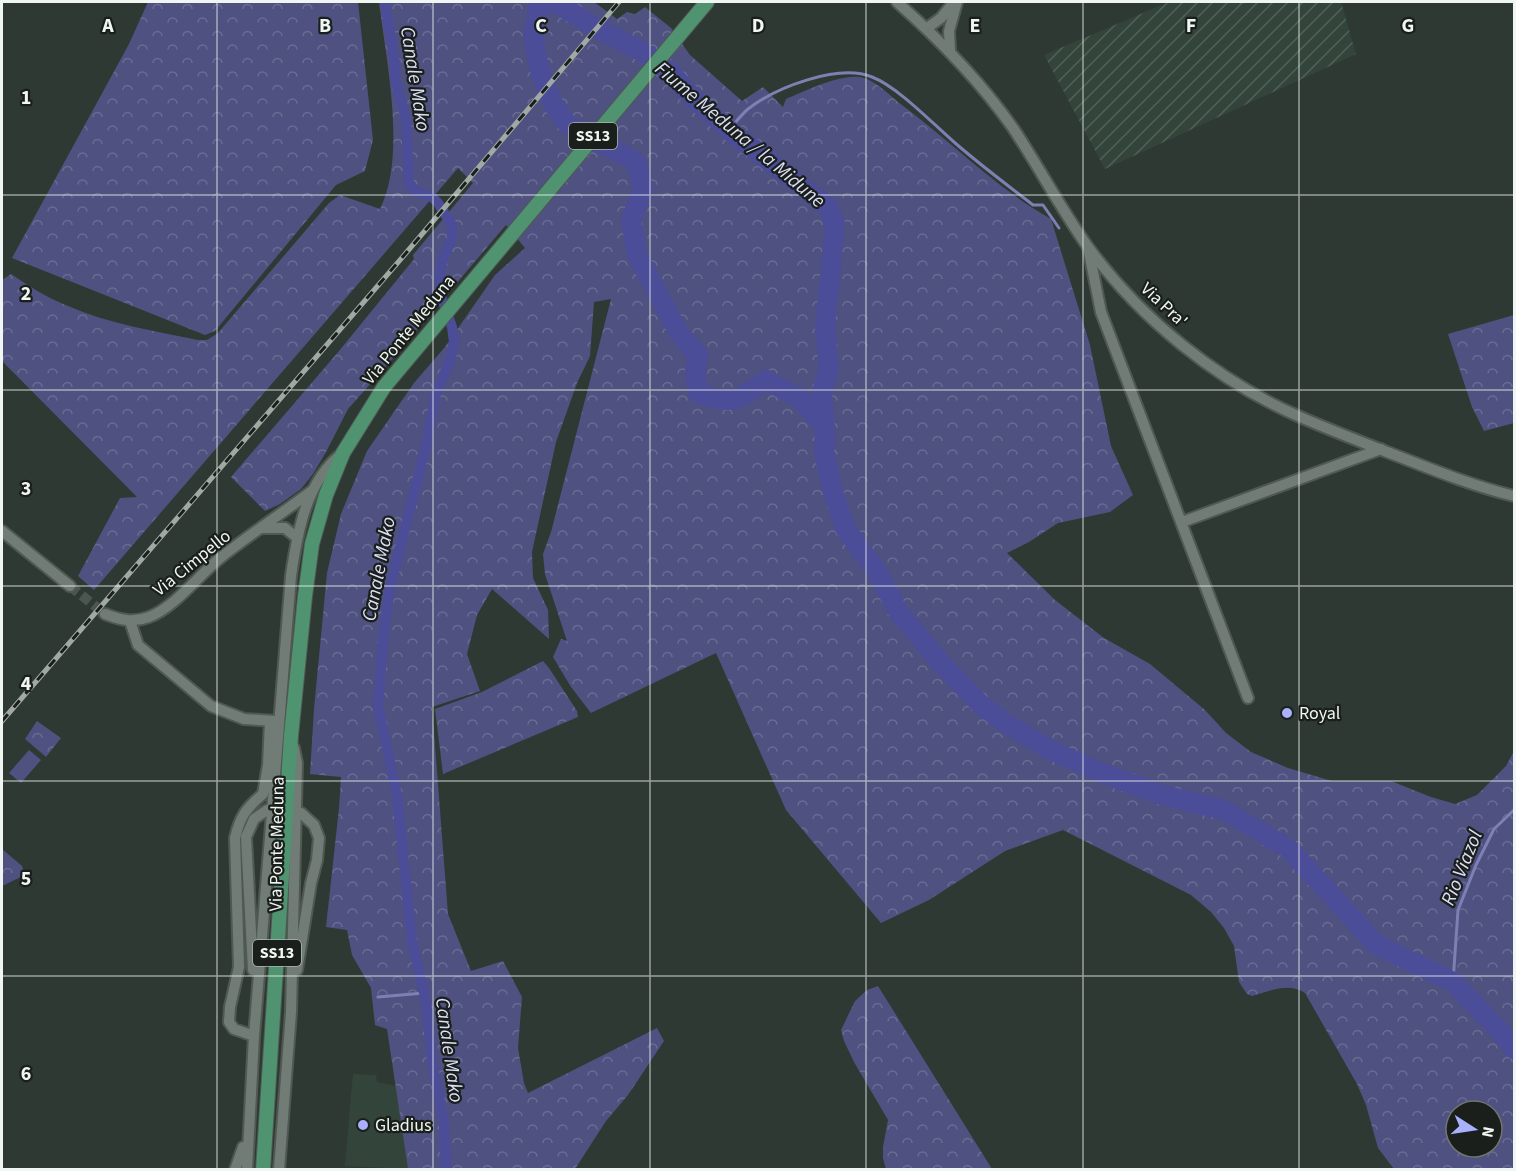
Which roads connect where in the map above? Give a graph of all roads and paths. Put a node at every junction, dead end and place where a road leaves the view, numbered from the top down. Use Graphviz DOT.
graph roads {
  1 [pos="707,2"];
  2 [pos="897,2"];
  3 [pos="956,2"];
  4 [pos="927,28"];
  5 [pos="950,50"];
  6 [pos="1088,247"];
  7 [pos="1381,449"];
  8 [pos="343,453"];
  9 [pos="314,490"];
  10 [pos="1515,496"];
  11 [pos="1182,522"];
  12 [pos="263,528"];
  13 [pos="2,531"];
  14 [pos="296,537"];
  15 [pos="70,586"];
  16 [pos="105,614"];
  17 [pos="130,621"];
  18 [pos="1248,698"];
  19 [pos="274,721"];
  20 [pos="291,736"];
  21 [pos="267,810"];
  22 [pos="302,813"];
  23 [pos="256,1012"];
  24 [pos="291,1012"];
  25 [pos="254,1036"];
  26 [pos="249,1124"];
  27 [pos="235,1170"];
  28 [pos="247,1170"];
  29 [pos="263,1170"];
  30 [pos="279,1170"];
  1 -- 8 [label="main road, Via Ponte Meduna / SS13"];
  2 -- 4 [label="street, Via Pra'"];
  3 -- 4 [label="street"];
  3 -- 5 [label="street"];
  4 -- 5 [label="street, Via Pra'"];
  5 -- 6 [label="street, Via Pra'"];
  6 -- 7 [label="street, Via Pra'"];
  6 -- 11 [label="street"];
  7 -- 10 [label="street, Via Pra'"];
  7 -- 11 [label="street"];
  8 -- 9 [label="street, Via Ponte Meduna"];
  8 -- 20 [label="main road, Via Ponte Meduna / SS13"];
  9 -- 12 [label="street, Via Cimpello"];
  9 -- 14 [label="street, Via Ponte Meduna"];
  11 -- 18 [label="street"];
  12 -- 14 [label="street"];
  12 -- 17 [label="street, Via Cimpello"];
  13 -- 15 [label="street"];
  14 -- 19 [label="street, Via Ponte Meduna"];
  16 -- 17 [label="street"];
  17 -- 19 [label="street"];
  19 -- 23 [label="street, Via Ponte Meduna"];
  19 -- 25 [label="street, Via Ponte Meduna"];
  20 -- 24 [label="street, Via Ponte Meduna"];
  20 -- 29 [label="main road, Via Ponte Meduna / SS13"];
  21 -- 23 [label="street, Via Ponte Meduna"];
  22 -- 24 [label="street"];
  23 -- 25 [label="street, Via Ponte Meduna"];
  24 -- 30 [label="street, Via Ponte Meduna"];
  25 -- 26 [label="street, Via Ponte Meduna"];
  26 -- 27 [label="street, Via Ponte Meduna"];
  26 -- 28 [label="street, Via Ponte Meduna"];
}
